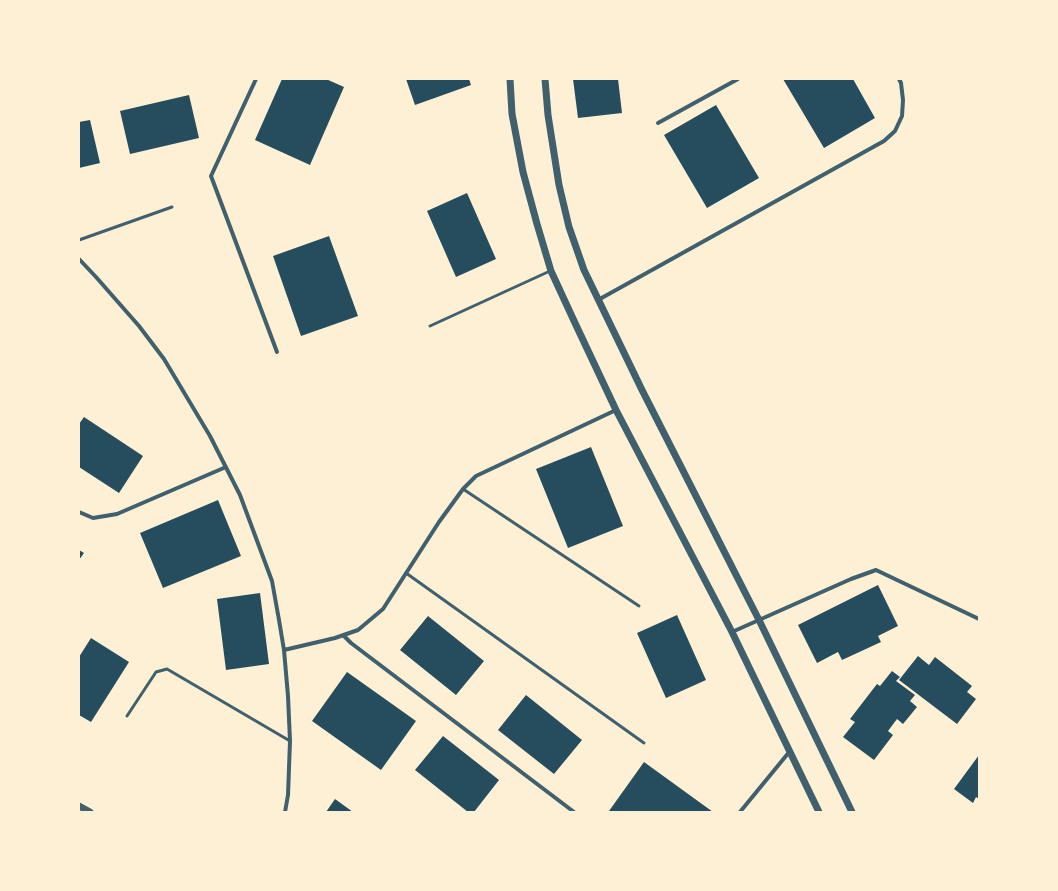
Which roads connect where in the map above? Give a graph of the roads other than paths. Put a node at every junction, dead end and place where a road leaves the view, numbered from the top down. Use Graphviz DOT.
graph roads {
  1 [pos="256,79"];
  2 [pos="510,79"];
  3 [pos="545,79"];
  4 [pos="738,79"];
  5 [pos="899,79"];
  6 [pos="658,123"];
  7 [pos="172,207"];
  8 [pos="79,240"];
  9 [pos="79,259"];
  10 [pos="551,271"];
  11 [pos="598,300"];
  12 [pos="430,326"];
  13 [pos="277,352"];
  14 [pos="616,410"];
  15 [pos="226,467"];
  16 [pos="463,488"];
  17 [pos="79,512"];
  18 [pos="406,573"];
  19 [pos="639,606"];
  20 [pos="979,618"];
  21 [pos="759,620"];
  22 [pos="732,632"];
  23 [pos="344,635"];
  24 [pos="284,650"];
  25 [pos="127,716"];
  26 [pos="290,741"];
  27 [pos="644,743"];
  28 [pos="790,751"];
  29 [pos="79,806"];
  30 [pos="90,812"];
  31 [pos="285,812"];
  32 [pos="574,812"];
  33 [pos="740,812"];
  34 [pos="819,812"];
  35 [pos="852,812"];
  1 -- 13 [label="street"];
  2 -- 10 [label="street"];
  3 -- 11 [label="street"];
  4 -- 6 [label="street"];
  5 -- 11 [label="street"];
  7 -- 8 [label="lane"];
  9 -- 15 [label="street"];
  10 -- 12 [label="lane"];
  10 -- 14 [label="street"];
  11 -- 21 [label="street"];
  14 -- 16 [label="street"];
  14 -- 22 [label="street"];
  15 -- 17 [label="street"];
  15 -- 24 [label="street"];
  16 -- 18 [label="street"];
  16 -- 19 [label="lane"];
  18 -- 23 [label="street"];
  18 -- 27 [label="lane"];
  20 -- 21 [label="street"];
  21 -- 22 [label="street"];
  21 -- 35 [label="street"];
  22 -- 28 [label="street"];
  23 -- 24 [label="street"];
  23 -- 32 [label="street"];
  24 -- 26 [label="street"];
  25 -- 26 [label="lane"];
  26 -- 31 [label="street"];
  28 -- 33 [label="street"];
  28 -- 34 [label="street"];
  29 -- 30 [label="street"];
}
